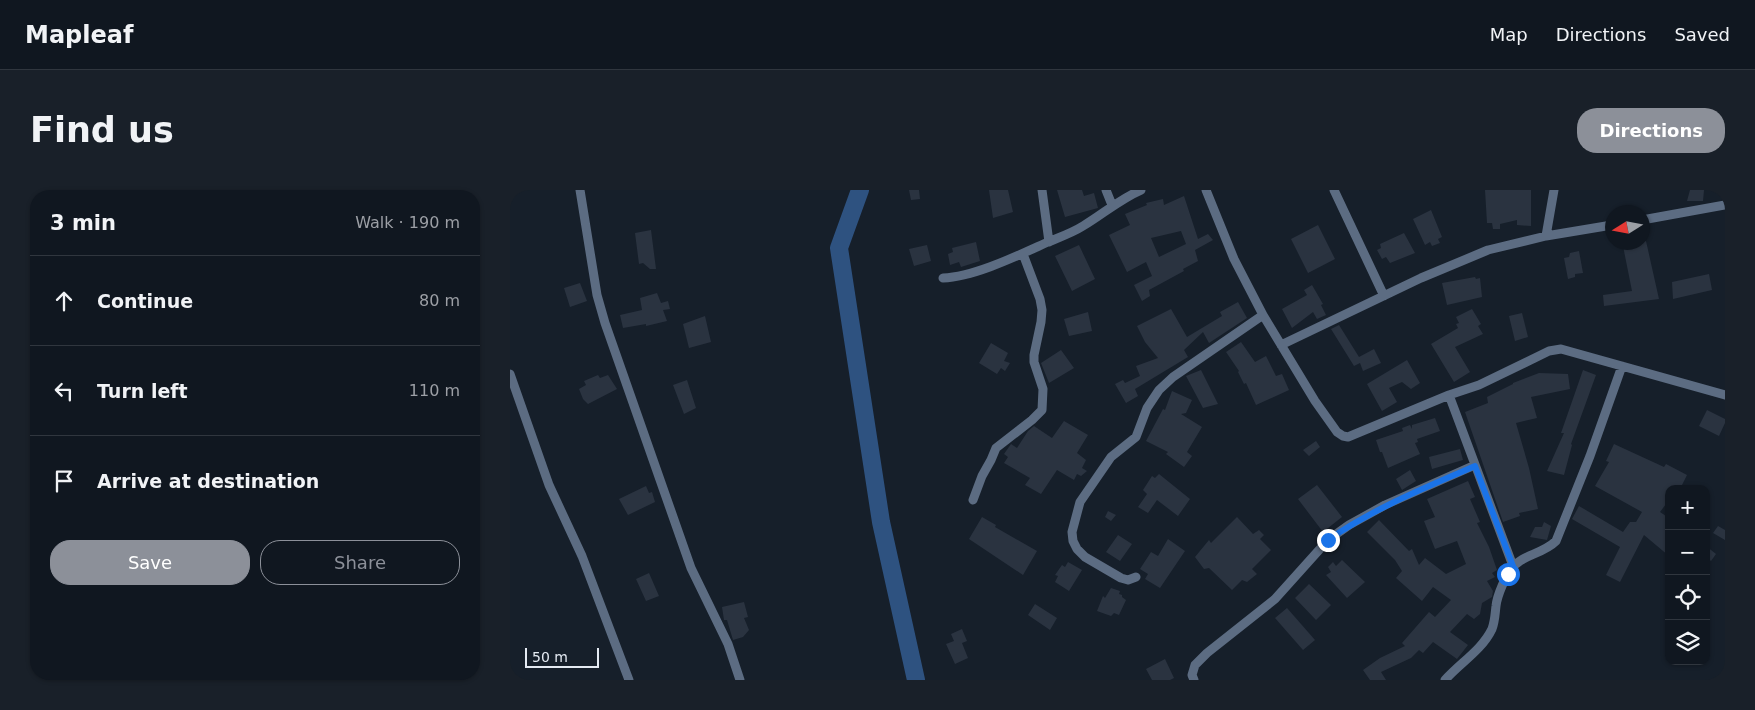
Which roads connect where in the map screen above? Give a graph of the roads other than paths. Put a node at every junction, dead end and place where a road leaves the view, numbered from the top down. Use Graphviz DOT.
graph roads {
  1 [pos="580,190"];
  2 [pos="1042,190"];
  3 [pos="1106,190"];
  4 [pos="1141,190"];
  5 [pos="1206,190"];
  6 [pos="1334,190"];
  7 [pos="1554,190"];
  8 [pos="1112,205"];
  9 [pos="1725,205"];
  10 [pos="1650,219"];
  11 [pos="1605,227"];
  12 [pos="1546,236"];
  13 [pos="1049,242"];
  14 [pos="1023,254"];
  15 [pos="943,278"];
  16 [pos="1384,296"];
  17 [pos="1263,315"];
  18 [pos="1281,344"];
  19 [pos="1622,366"];
  20 [pos="510,374"];
  21 [pos="1449,394"];
  22 [pos="1725,395"];
  23 [pos="1475,466"];
  24 [pos="973,500"];
  25 [pos="1513,566"];
  26 [pos="1136,577"];
  27 [pos="629,680"];
  28 [pos="740,680"];
  29 [pos="1194,680"];
  30 [pos="1445,680"];
  1 -- 28 [label="street"];
  2 -- 13 [label="street"];
  3 -- 8 [label="street"];
  4 -- 8 [label="street"];
  5 -- 17 [label="street"];
  6 -- 16 [label="street"];
  7 -- 12 [label="street"];
  8 -- 13 [label="street"];
  9 -- 10 [label="street"];
  11 -- 12 [label="street"];
  12 -- 16 [label="street"];
  13 -- 14 [label="street"];
  14 -- 15 [label="street"];
  14 -- 24 [label="street"];
  16 -- 18 [label="street"];
  17 -- 18 [label="street"];
  17 -- 26 [label="street"];
  18 -- 21 [label="street"];
  19 -- 21 [label="street"];
  19 -- 22 [label="street"];
  19 -- 25 [label="street"];
  20 -- 27 [label="street"];
  21 -- 23 [label="street"];
  23 -- 25 [label="street"];
  23 -- 29 [label="street"];
  25 -- 30 [label="street"];
}
